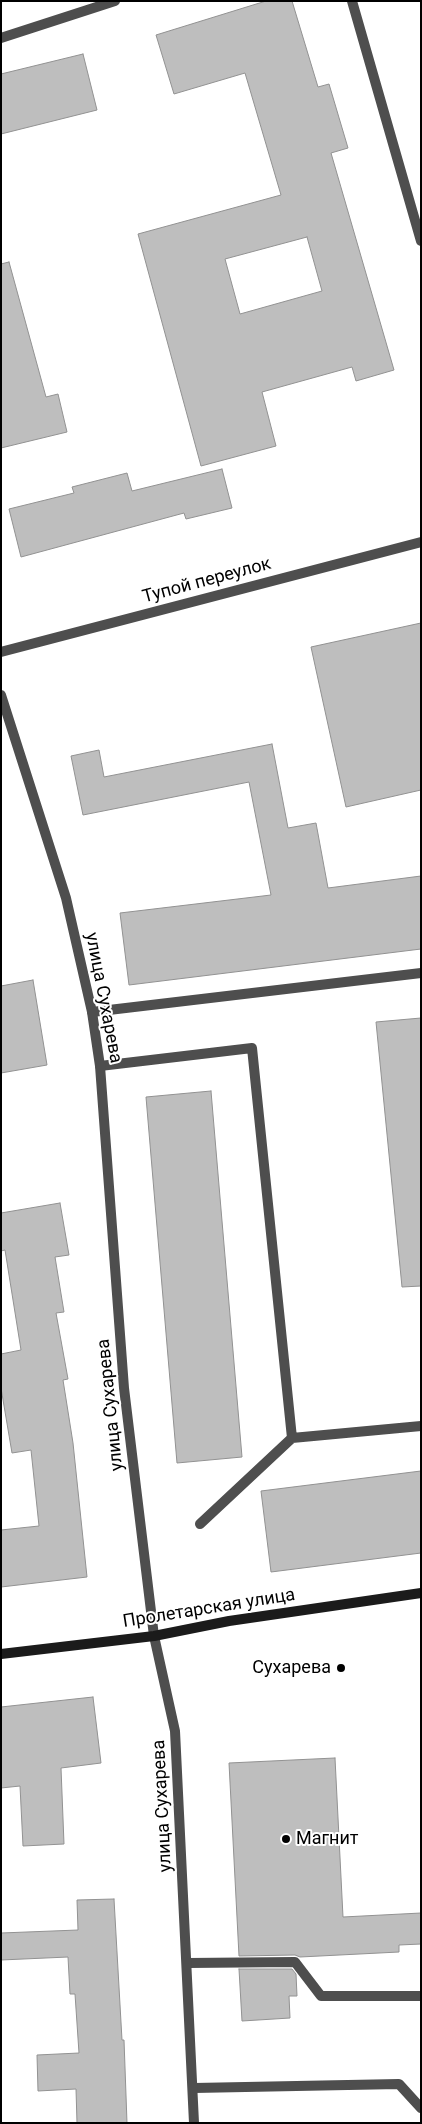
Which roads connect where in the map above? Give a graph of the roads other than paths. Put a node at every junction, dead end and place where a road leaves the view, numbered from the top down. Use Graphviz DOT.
graph roads {
  1 [pos="115,1"];
  2 [pos="352,1"];
  3 [pos="1,38"];
  4 [pos="421,241"];
  5 [pos="421,542"];
  6 [pos="1,652"];
  7 [pos="1,695"];
  8 [pos="421,973"];
  9 [pos="92,1012"];
  10 [pos="100,1066"];
  11 [pos="421,1426"];
  12 [pos="292,1438"];
  13 [pos="200,1524"];
  14 [pos="421,1593"];
  15 [pos="154,1636"];
  16 [pos="1,1654"];
  17 [pos="188,1963"];
  18 [pos="421,1996"];
  19 [pos="194,2088"];
  20 [pos="421,2108"];
  21 [pos="194,2123"];
  1 -- 3 [label="street"];
  2 -- 4 [label="street"];
  5 -- 6 [label="street, Тупой переулок"];
  7 -- 9 [label="street, улица Сухарева"];
  8 -- 9 [label="street"];
  9 -- 10 [label="street, улица Сухарева"];
  10 -- 12 [label="street"];
  10 -- 15 [label="street, улица Сухарева"];
  11 -- 12 [label="street"];
  12 -- 13 [label="street"];
  14 -- 15 [label="main road, Пролетарская улица"];
  15 -- 16 [label="main road, Пролетарская улица"];
  15 -- 17 [label="street, улица Сухарева"];
  17 -- 18 [label="street"];
  17 -- 19 [label="street, улица Сухарева"];
  19 -- 20 [label="street"];
  19 -- 21 [label="street, улица Сухарева"];
}
